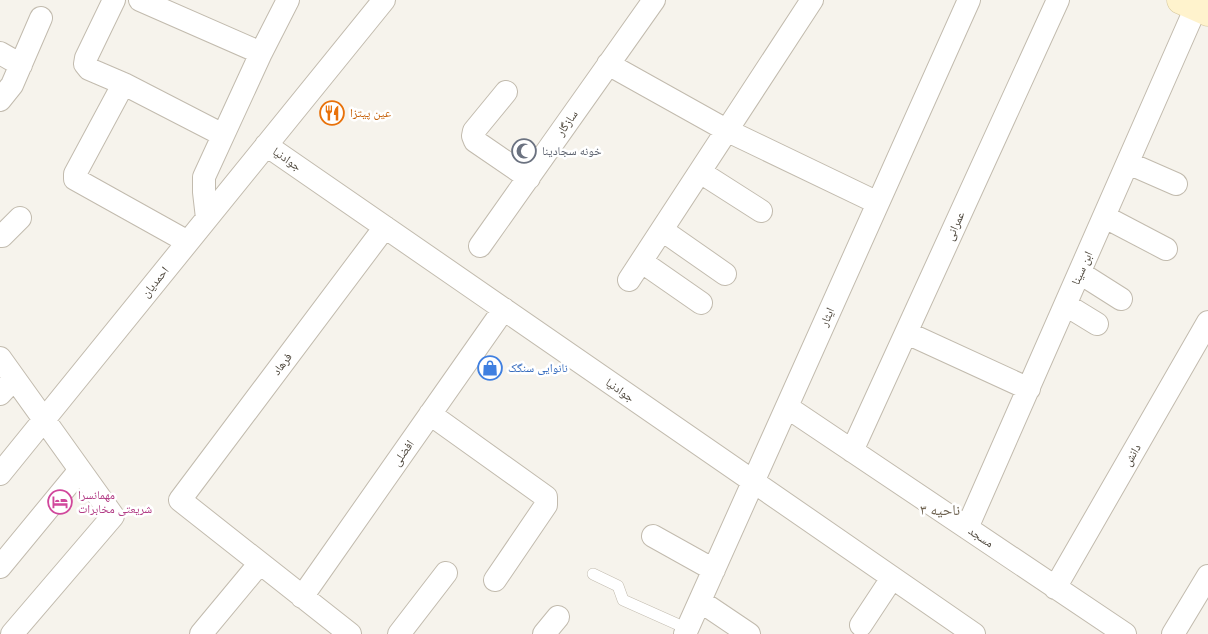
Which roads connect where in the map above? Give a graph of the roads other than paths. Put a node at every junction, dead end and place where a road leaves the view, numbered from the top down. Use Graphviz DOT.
graph roads {
  1 [pos="114,0"];
  2 [pos="140,0"];
  3 [pos="288,0"];
  4 [pos="384,0"];
  5 [pos="654,0"];
  6 [pos="812,0"];
  7 [pos="969,0"];
  8 [pos="1058,0"];
  9 [pos="1195,6"];
  10 [pos="41,18"];
  11 [pos="261,53"];
  12 [pos="0,54"];
  13 [pos="608,64"];
  14 [pos="21,65"];
  15 [pos="506,92"];
  16 [pos="118,94"];
  17 [pos="0,100"];
  18 [pos="728,131"];
  19 [pos="223,135"];
  20 [pos="266,145"];
  21 [pos="1128,163"];
  22 [pos="700,172"];
  23 [pos="529,178"];
  24 [pos="1176,184"];
  25 [pos="878,204"];
  26 [pos="761,211"];
  27 [pos="1105,217"];
  28 [pos="20,218"];
  29 [pos="207,218"];
  30 [pos="385,227"];
  31 [pos="662,230"];
  32 [pos="0,236"];
  33 [pos="188,242"];
  34 [pos="480,246"];
  35 [pos="1166,249"];
  36 [pos="642,262"];
  37 [pos="1080,273"];
  38 [pos="725,274"];
  39 [pos="629,280"];
  40 [pos="1121,299"];
  41 [pos="701,303"];
  42 [pos="1066,305"];
  43 [pos="504,309"];
  44 [pos="1208,322"];
  45 [pos="1097,324"];
  46 [pos="907,333"];
  47 [pos="0,358"];
  48 [pos="7,386"];
  49 [pos="1030,389"];
  50 [pos="787,407"];
  51 [pos="430,414"];
  52 [pos="44,420"];
  53 [pos="852,451"];
  54 [pos="80,470"];
  55 [pos="0,474"];
  56 [pos="753,482"];
  57 [pos="967,528"];
  58 [pos="653,536"];
  59 [pos="260,563"];
  60 [pos="0,568"];
  61 [pos="714,570"];
  62 [pos="446,573"];
  63 [pos="593,574"];
  64 [pos="1208,576"];
  65 [pos="892,578"];
  66 [pos="495,580"];
  67 [pos="1055,588"];
  68 [pos="302,597"];
  69 [pos="700,601"];
  70 [pos="558,616"];
  71 [pos="861,625"];
  72 [pos="686,631"];
  73 [pos="12,634"];
  74 [pos="201,634"];
  75 [pos="350,634"];
  76 [pos="399,634"];
  77 [pos="544,634"];
  78 [pos="749,634"];
  79 [pos="974,634"];
  80 [pos="1125,634"];
  81 [pos="1173,634"];
  1 -- 19 [label="street"];
  2 -- 11 [label="street"];
  3 -- 11 [label="street"];
  4 -- 20 [label="street, احمدیان"];
  5 -- 13 [label="street, سازگار"];
  6 -- 18 [label="street"];
  7 -- 25 [label="street, ایثار"];
  8 -- 46 [label="street, عمرانی"];
  9 -- 21 [label="street, ابن سینا"];
  10 -- 14 [label="street"];
  11 -- 19 [label="street"];
  12 -- 14 [label="street"];
  13 -- 18 [label="street"];
  13 -- 23 [label="street, سازگار"];
  14 -- 17 [label="street"];
  15 -- 23 [label="street"];
  16 -- 33 [label="street"];
  18 -- 22 [label="street"];
  18 -- 25 [label="street"];
  19 -- 29 [label="street"];
  20 -- 29 [label="street, احمدیان"];
  20 -- 30 [label="street, جوادنیا"];
  21 -- 24 [label="street"];
  21 -- 27 [label="street, ابن سینا"];
  22 -- 26 [label="street"];
  22 -- 31 [label="street"];
  23 -- 34 [label="street, سازگار"];
  25 -- 50 [label="street, ایثار"];
  27 -- 35 [label="street"];
  27 -- 37 [label="street, ابن سینا"];
  28 -- 32 [label="street"];
  29 -- 33 [label="street, احمدیان"];
  30 -- 43 [label="street, جوادنیا"];
  30 -- 59 [label="street, فرهاد"];
  31 -- 36 [label="street"];
  31 -- 38 [label="street"];
  33 -- 52 [label="street, احمدیان"];
  36 -- 39 [label="street"];
  36 -- 41 [label="street"];
  37 -- 40 [label="street"];
  37 -- 42 [label="street, ابن سینا"];
  42 -- 45 [label="street"];
  42 -- 49 [label="street, ابن سینا"];
  43 -- 51 [label="street, افضلی"];
  43 -- 56 [label="street, جوادنیا"];
  44 -- 67 [label="street, دانش"];
  46 -- 49 [label="street"];
  46 -- 53 [label="street, عمرانی"];
  47 -- 48 [label="street"];
  48 -- 52 [label="street"];
  49 -- 57 [label="street, ابن سینا"];
  50 -- 53 [label="street, مسجد"];
  50 -- 56 [label="street, ایثار"];
  51 -- 66 [label="street"];
  51 -- 68 [label="street, افضلی"];
  52 -- 54 [label="street"];
  52 -- 55 [label="street, احمدیان"];
  53 -- 57 [label="street, مسجد"];
  54 -- 60 [label="street"];
  54 -- 73 [label="street"];
  56 -- 61 [label="street, ایثار"];
  56 -- 65 [label="street, جوادنیا"];
  57 -- 67 [label="street, مسجد"];
  58 -- 61 [label="street"];
  59 -- 68 [label="street"];
  59 -- 74 [label="street"];
  61 -- 69 [label="street, ایثار"];
  62 -- 76 [label="street"];
  63 -- 72 [label="lane"];
  64 -- 81 [label="street"];
  65 -- 71 [label="street"];
  65 -- 79 [label="street, جوادنیا"];
  67 -- 80 [label="street, مسجد"];
  68 -- 75 [label="street"];
  69 -- 72 [label="street, ایثار"];
  69 -- 78 [label="street"];
  70 -- 77 [label="street"];
}
